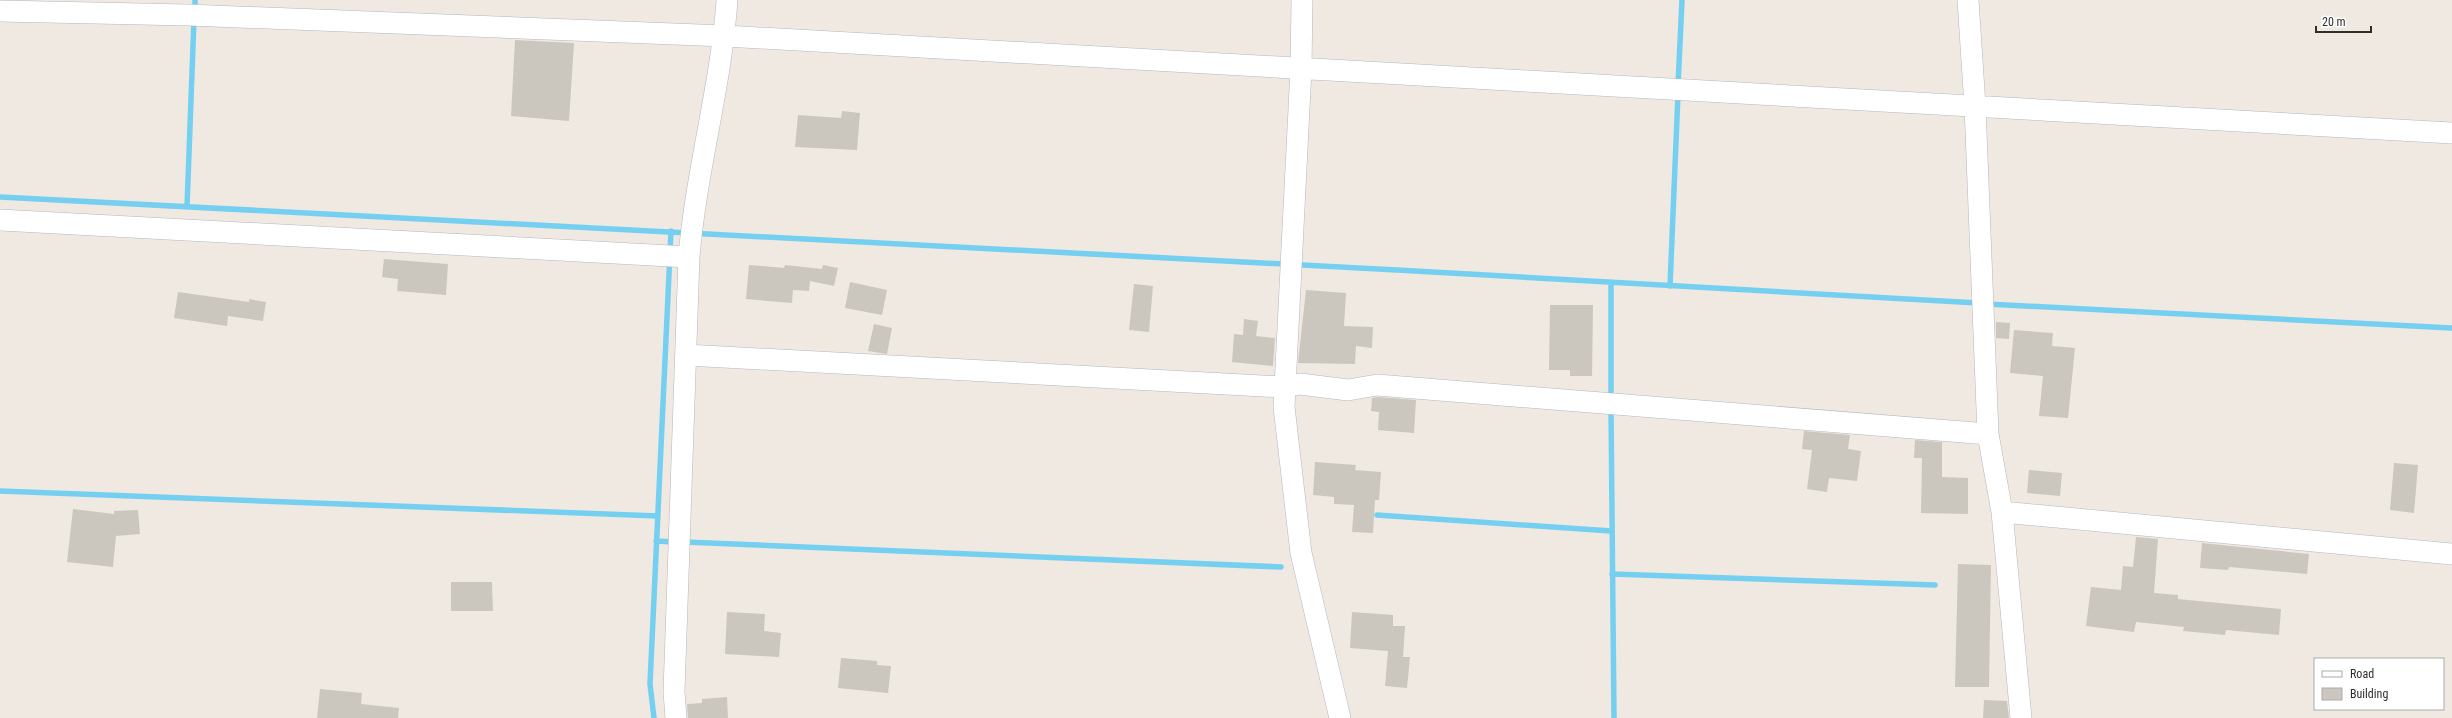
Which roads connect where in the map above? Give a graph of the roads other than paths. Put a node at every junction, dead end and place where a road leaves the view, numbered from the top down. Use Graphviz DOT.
graph roads {
  1 [pos="727,0"];
  2 [pos="1302,0"];
  3 [pos="1968,0"];
  4 [pos="0,11"];
  5 [pos="725,36"];
  6 [pos="1301,69"];
  7 [pos="1975,106"];
  8 [pos="2452,133"];
  9 [pos="0,220"];
  10 [pos="682,247"];
  11 [pos="686,355"];
  12 [pos="1284,387"];
  13 [pos="1988,434"];
  14 [pos="2002,512"];
  15 [pos="2452,554"];
  16 [pos="676,718"];
  17 [pos="1340,718"];
  18 [pos="2022,718"];
  1 -- 5 [label="street"];
  2 -- 6 [label="street"];
  3 -- 7 [label="street"];
  4 -- 5 [label="street"];
  5 -- 6 [label="street"];
  5 -- 10 [label="street"];
  6 -- 7 [label="street"];
  6 -- 12 [label="street"];
  7 -- 8 [label="street"];
  7 -- 13 [label="street"];
  9 -- 10 [label="street"];
  10 -- 11 [label="street"];
  11 -- 12 [label="street"];
  11 -- 16 [label="street"];
  12 -- 13 [label="street"];
  12 -- 17 [label="street"];
  13 -- 14 [label="street"];
  14 -- 15 [label="street"];
  14 -- 18 [label="street"];
}
